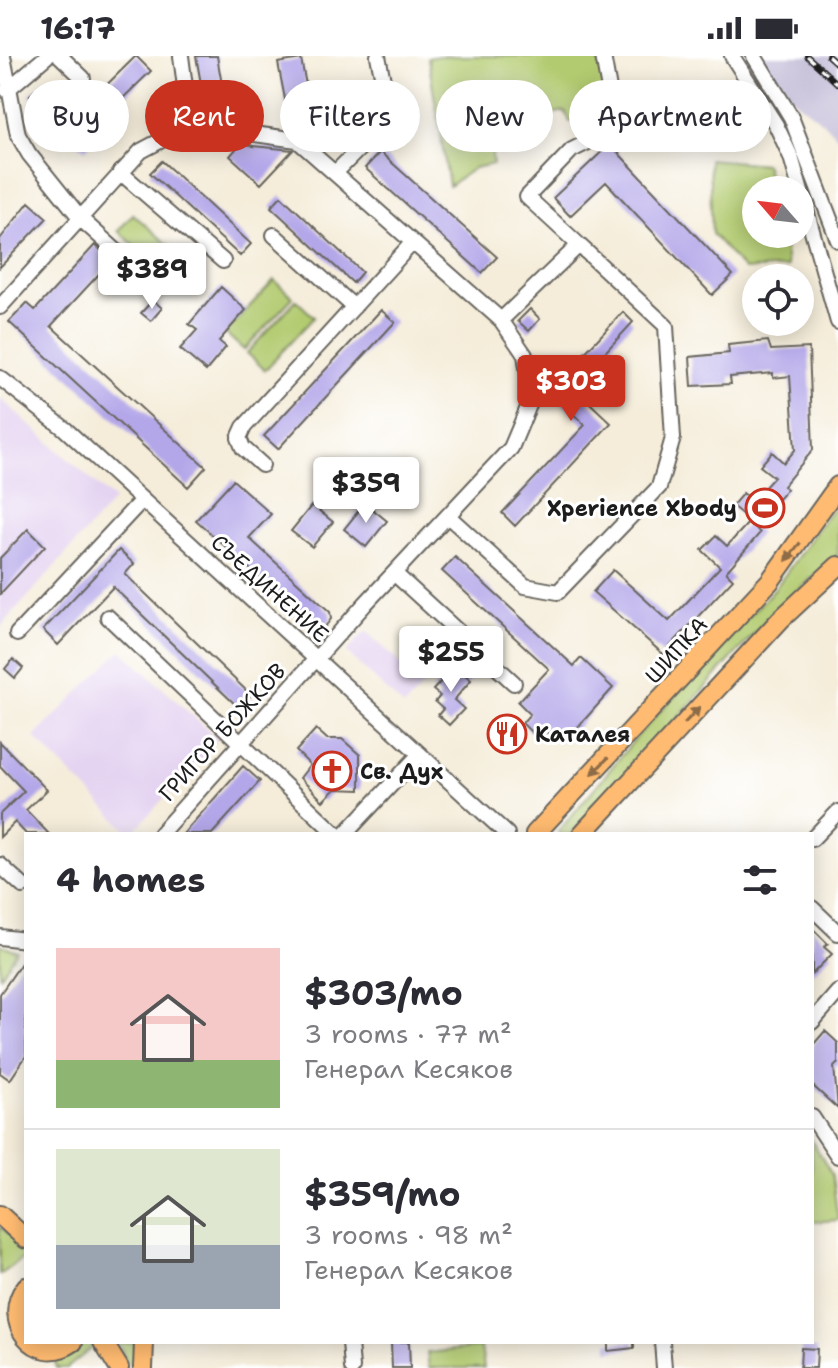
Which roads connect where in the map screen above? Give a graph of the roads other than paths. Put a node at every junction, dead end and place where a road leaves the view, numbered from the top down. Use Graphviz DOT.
graph roads {
  1 [pos="3,56"];
  2 [pos="47,56"];
  3 [pos="60,56"];
  4 [pos="181,56"];
  5 [pos="378,56"];
  6 [pos="603,56"];
  7 [pos="732,56"];
  8 [pos="754,56"];
  9 [pos="83,78"];
  10 [pos="184,80"];
  11 [pos="7,90"];
  12 [pos="264,135"];
  13 [pos="145,149"];
  14 [pos="812,170"];
  15 [pos="120,172"];
  16 [pos="335,173"];
  17 [pos="798,176"];
  18 [pos="82,220"];
  19 [pos="814,234"];
  20 [pos="274,235"];
  21 [pos="838,240"];
  22 [pos="413,242"];
  23 [pos="579,245"];
  24 [pos="223,261"];
  25 [pos="155,286"];
  26 [pos="0,307"];
  27 [pos="354,307"];
  28 [pos="501,320"];
  29 [pos="838,322"];
  30 [pos="0,378"];
  31 [pos="262,465"];
  32 [pos="838,486"];
  33 [pos="142,500"];
  34 [pos="448,516"];
  35 [pos="838,566"];
  36 [pos="394,573"];
  37 [pos="108,617"];
  38 [pos="17,634"];
  39 [pos="317,660"];
  40 [pos="514,683"];
  41 [pos="243,743"];
  42 [pos="420,754"];
  43 [pos="838,812"];
  44 [pos="162,832"];
  45 [pos="334,832"];
  46 [pos="347,832"];
  47 [pos="505,832"];
  48 [pos="537,832"];
  49 [pos="584,832"];
  50 [pos="814,837"];
  51 [pos="0,865"];
  52 [pos="23,886"];
  53 [pos="814,910"];
  54 [pos="838,933"];
  55 [pos="0,937"];
  56 [pos="24,940"];
  57 [pos="838,992"];
  58 [pos="814,1020"];
  59 [pos="814,1120"];
  60 [pos="838,1156"];
  61 [pos="0,1214"];
  62 [pos="24,1222"];
  63 [pos="24,1237"];
  64 [pos="24,1290"];
  65 [pos="0,1303"];
  66 [pos="13,1320"];
  67 [pos="24,1340"];
  68 [pos="69,1344"];
  69 [pos="104,1344"];
  70 [pos="144,1344"];
  71 [pos="350,1344"];
  72 [pos="662,1344"];
  73 [pos="30,1345"];
  74 [pos="45,1368"];
  75 [pos="119,1368"];
  76 [pos="143,1368"];
  77 [pos="352,1368"];
  78 [pos="664,1368"];
  1 -- 11 [label="street"];
  2 -- 11 [label="street"];
  3 -- 9 [label="street"];
  4 -- 10 [label="street"];
  5 -- 16 [label="street"];
  6 -- 23 [label="street"];
  7 -- 17 [label="street"];
  8 -- 14 [label="street"];
  11 -- 18 [label="street"];
  12 -- 16 [label="street, ГРИГОР БОЖКОВ"];
  13 -- 15 [label="street"];
  14 -- 17 [label="street"];
  14 -- 21 [label="street"];
  15 -- 18 [label="street"];
  15 -- 24 [label="street"];
  16 -- 22 [label="street, ГРИГОР БОЖКОВ"];
  18 -- 25 [label="street"];
  18 -- 26 [label="street"];
  19 -- 29 [label="street"];
  20 -- 27 [label="street"];
  22 -- 27 [label="street"];
  22 -- 28 [label="street, ГРИГОР БОЖКОВ"];
  23 -- 28 [label="street"];
  23 -- 34 [label="street"];
  27 -- 31 [label="street"];
  28 -- 34 [label="street, ГРИГОР БОЖКОВ"];
  30 -- 33 [label="street, СЪЕДИНЕНИЕ"];
  32 -- 48 [label="main road, ШИПКА, one-way"];
  33 -- 38 [label="street"];
  33 -- 39 [label="street, СЪЕДИНЕНИЕ"];
  34 -- 36 [label="street, ГРИГОР БОЖКОВ"];
  49 -- 35 [label="main road, one-way"];
  36 -- 39 [label="street, ГРИГОР БОЖКОВ"];
  36 -- 40 [label="street"];
  37 -- 41 [label="street"];
  39 -- 41 [label="street, ГРИГОР БОЖКОВ"];
  39 -- 42 [label="street, СЪЕДИНЕНИЕ"];
  41 -- 44 [label="street, ГРИГОР БОЖКОВ"];
  41 -- 45 [label="street"];
  42 -- 46 [label="street"];
  42 -- 47 [label="street, СЪЕДИНЕНИЕ"];
  43 -- 50 [label="street"];
  51 -- 52 [label="street"];
  53 -- 54 [label="street"];
  55 -- 56 [label="street"];
  57 -- 58 [label="street"];
  59 -- 60 [label="street"];
  61 -- 62 [label="main road"];
  61 -- 63 [label="main road"];
  64 -- 66 [label="main road"];
  65 -- 66 [label="main road"];
  66 -- 67 [label="main road"];
  68 -- 73 [label="main road"];
  69 -- 75 [label="main road"];
  70 -- 76 [label="main road"];
  71 -- 77 [label="street"];
  72 -- 78 [label="street"];
  73 -- 74 [label="main road"];
}
